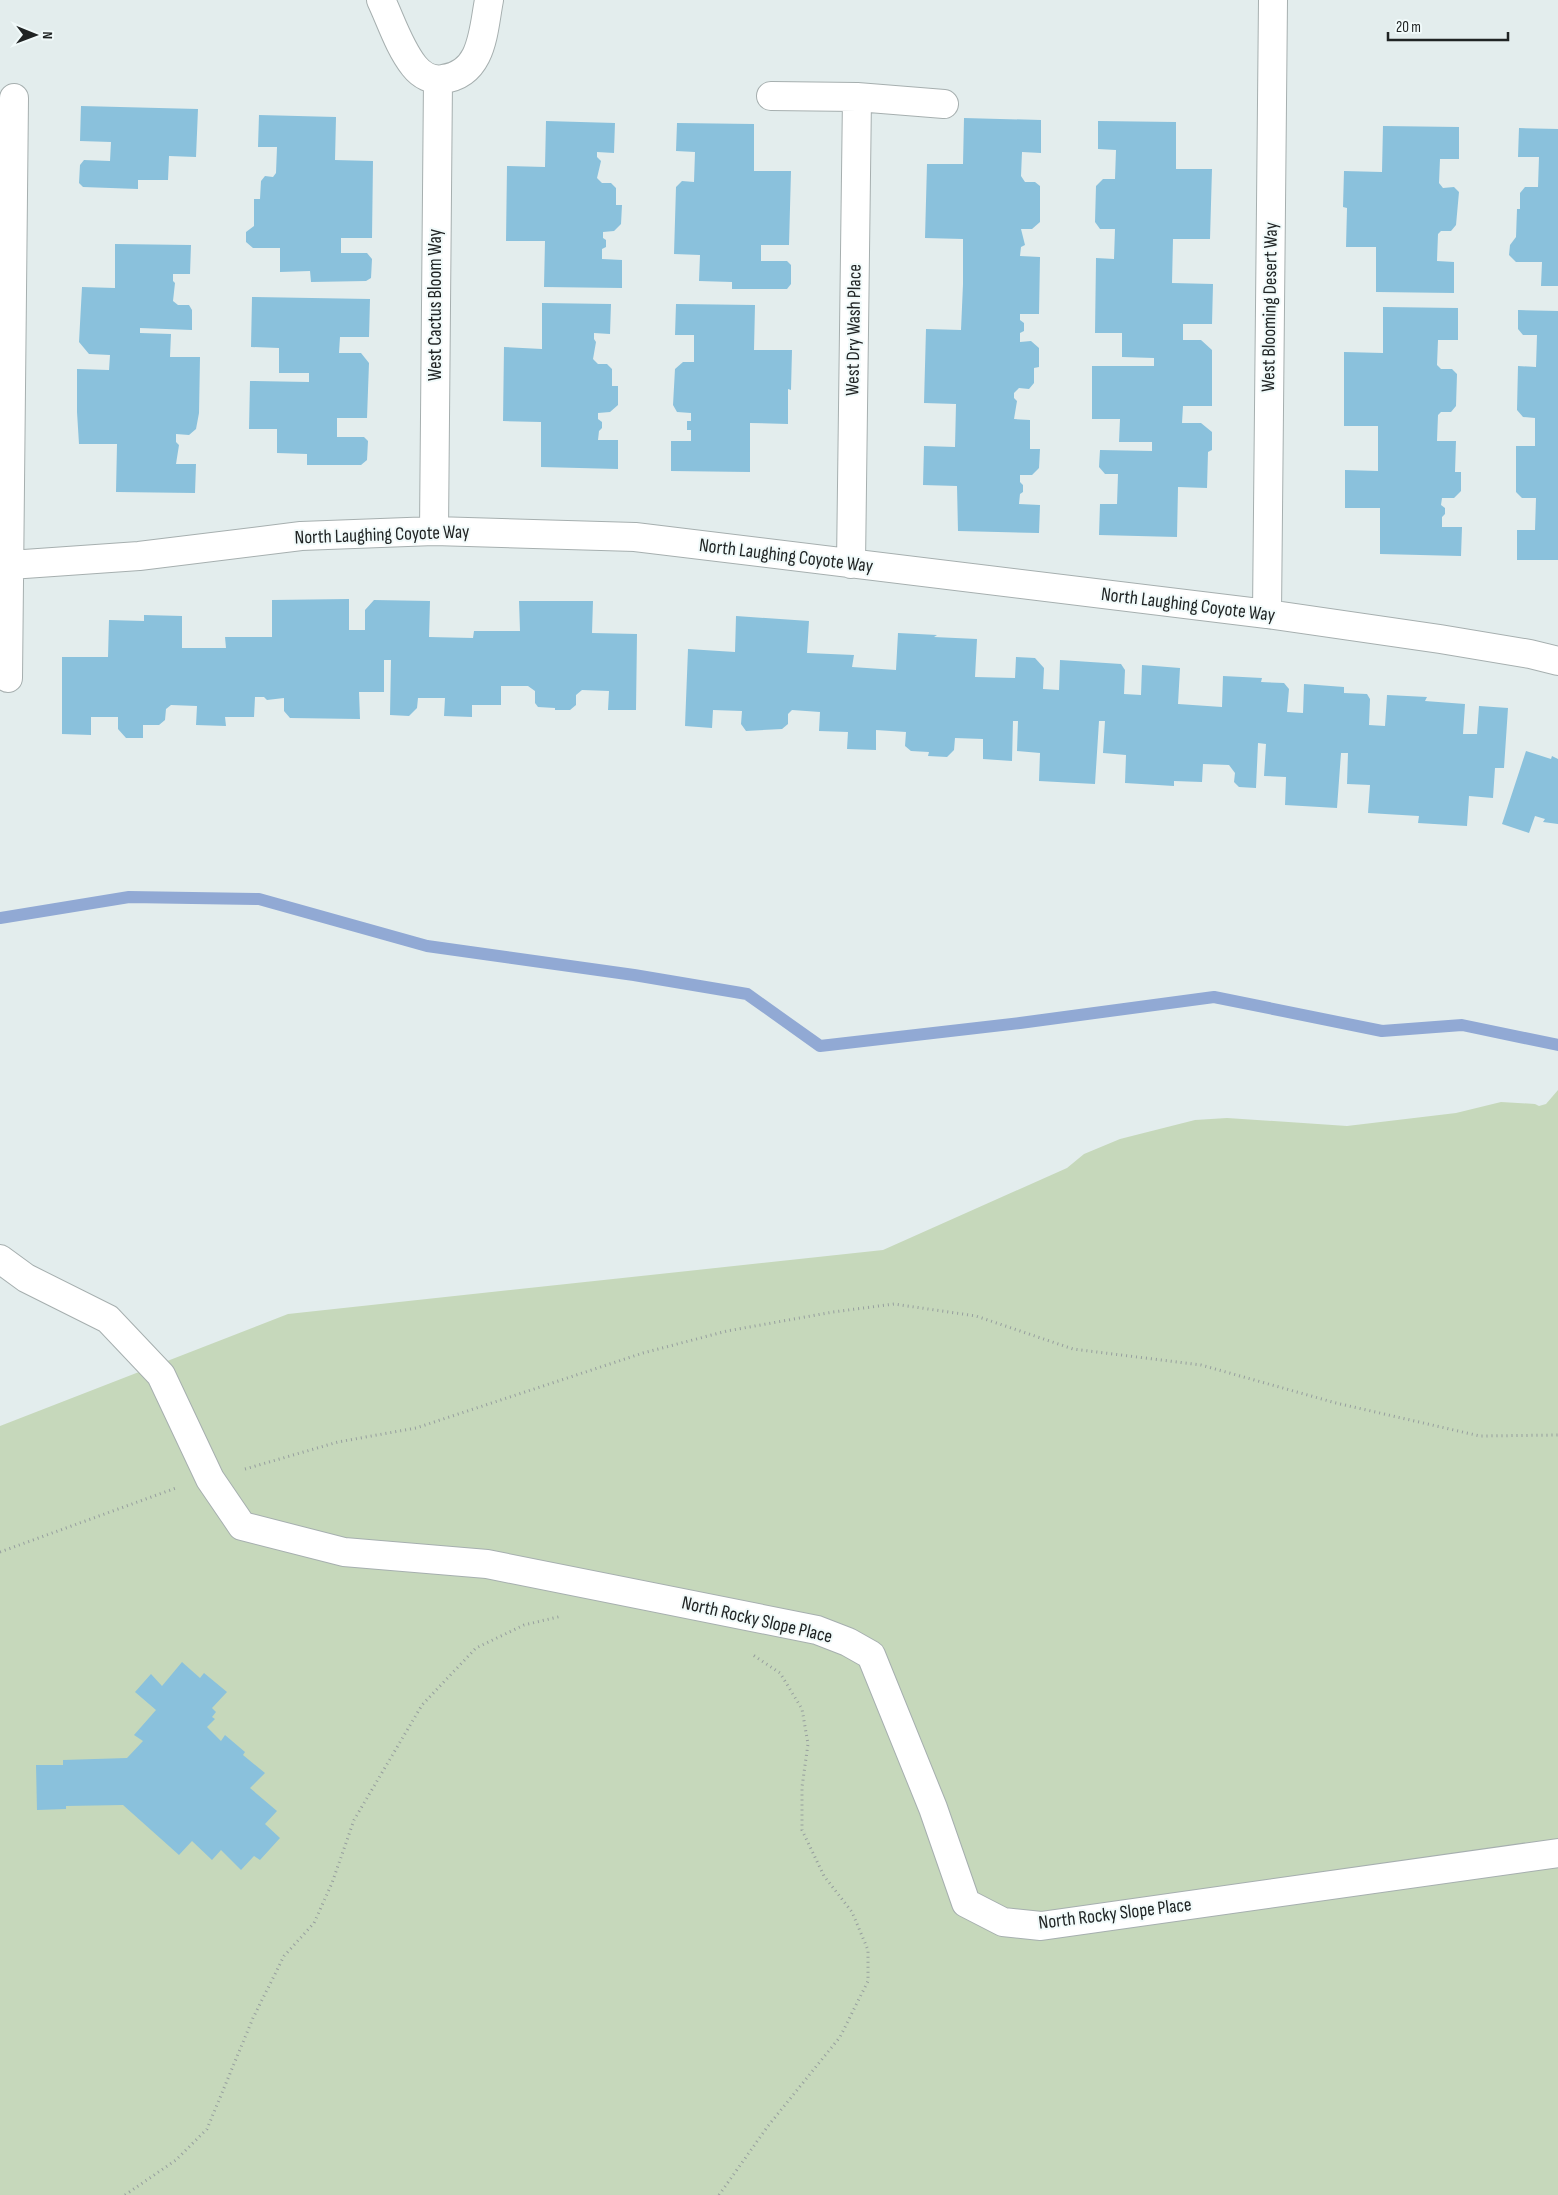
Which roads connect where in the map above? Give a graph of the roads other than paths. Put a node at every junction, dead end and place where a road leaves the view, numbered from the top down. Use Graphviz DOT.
graph roads {
  1 [pos="381,0"];
  2 [pos="489,0"];
  3 [pos="1273,0"];
  4 [pos="438,80"];
  5 [pos="771,96"];
  6 [pos="857,97"];
  7 [pos="14,98"];
  8 [pos="944,104"];
  9 [pos="434,531"];
  10 [pos="851,564"];
  11 [pos="10,565"];
  12 [pos="1267,614"];
  13 [pos="1558,661"];
  14 [pos="8,678"];
  15 [pos="0,1259"];
  16 [pos="1558,1853"];
  1 -- 4 [label="street"];
  2 -- 4 [label="street"];
  3 -- 12 [label="street, West Blooming Desert Way"];
  4 -- 9 [label="street, West Cactus Bloom Way"];
  5 -- 6 [label="street"];
  6 -- 8 [label="street"];
  6 -- 10 [label="street, West Dry Wash Place"];
  7 -- 11 [label="street"];
  9 -- 10 [label="street, North Laughing Coyote Way"];
  9 -- 11 [label="street, North Laughing Coyote Way"];
  10 -- 12 [label="street, North Laughing Coyote Way"];
  11 -- 14 [label="street"];
  12 -- 13 [label="street, North Laughing Coyote Way"];
  15 -- 16 [label="street, North Rocky Slope Place"];
}
